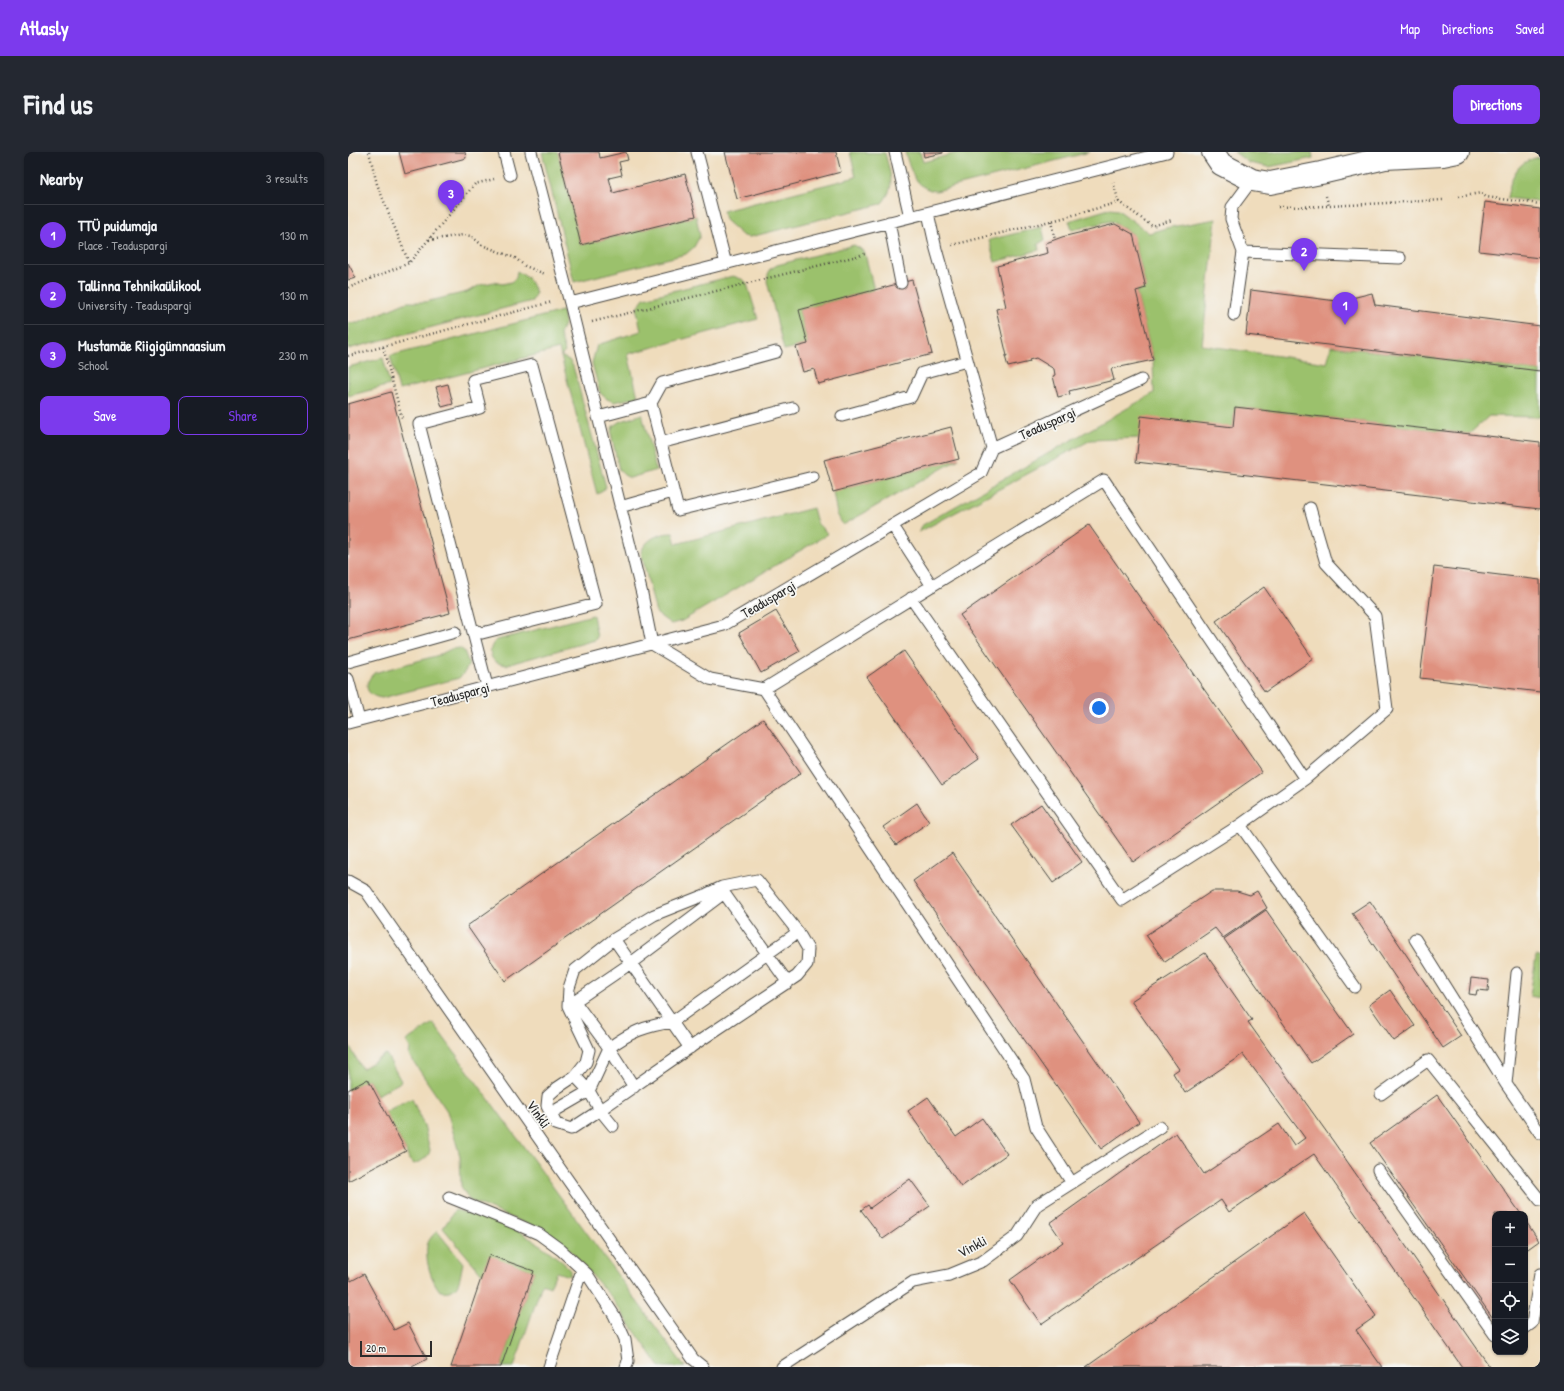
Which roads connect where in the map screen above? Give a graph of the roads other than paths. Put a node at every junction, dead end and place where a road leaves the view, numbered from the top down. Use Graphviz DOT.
graph roads {
  1 [pos="504,152"];
  2 [pos="531,152"];
  3 [pos="697,152"];
  4 [pos="895,152"];
  5 [pos="1167,152"];
  6 [pos="1213,152"];
  7 [pos="1458,152"];
  8 [pos="510,175"];
  9 [pos="1252,180"];
  10 [pos="928,212"];
  11 [pos="910,217"];
  12 [pos="890,222"];
  13 [pos="1243,252"];
  14 [pos="1400,258"];
  15 [pos="726,264"];
  16 [pos="901,283"];
  17 [pos="570,304"];
  18 [pos="1234,315"];
  19 [pos="776,352"];
  20 [pos="967,361"];
  21 [pos="1141,380"];
  22 [pos="650,404"];
  23 [pos="793,408"];
  24 [pos="842,416"];
  25 [pos="598,417"];
  26 [pos="660,443"];
  27 [pos="992,448"];
  28 [pos="813,477"];
  29 [pos="673,492"];
  30 [pos="620,507"];
  31 [pos="1310,508"];
  32 [pos="893,526"];
  33 [pos="932,586"];
  34 [pos="911,598"];
  35 [pos="473,630"];
  36 [pos="455,632"];
  37 [pos="652,644"];
  38 [pos="348,662"];
  39 [pos="348,679"];
  40 [pos="487,686"];
  41 [pos="764,688"];
  42 [pos="353,721"];
  43 [pos="1305,778"];
  44 [pos="1240,825"];
  45 [pos="348,881"];
  46 [pos="724,892"];
  47 [pos="707,894"];
  48 [pos="798,932"];
  49 [pos="614,938"];
  50 [pos="1415,939"];
  51 [pos="768,955"];
  52 [pos="631,963"];
  53 [pos="1517,972"];
  54 [pos="788,983"];
  55 [pos="1355,987"];
  56 [pos="571,1004"];
  57 [pos="672,1022"];
  58 [pos="609,1048"];
  59 [pos="690,1048"];
  60 [pos="575,1076"];
  61 [pos="1506,1084"];
  62 [pos="634,1087"];
  63 [pos="589,1091"];
  64 [pos="1381,1094"];
  65 [pos="600,1110"];
  66 [pos="551,1113"];
  67 [pos="612,1126"];
  68 [pos="1160,1127"];
  69 [pos="1540,1133"];
  70 [pos="1378,1170"];
  71 [pos="1072,1183"];
  72 [pos="450,1197"];
  73 [pos="1540,1200"];
  74 [pos="582,1270"];
  75 [pos="1540,1274"];
  76 [pos="1528,1326"];
  77 [pos="1492,1331"];
  78 [pos="549,1367"];
  79 [pos="626,1367"];
  80 [pos="703,1367"];
  81 [pos="782,1367"];
  1 -- 8 [label="lane"];
  2 -- 17 [label="lane"];
  3 -- 15 [label="lane"];
  4 -- 11 [label="lane"];
  5 -- 10 [label="lane"];
  6 -- 9 [label="street"];
  7 -- 9 [label="street"];
  9 -- 13 [label="lane"];
  10 -- 11 [label="lane"];
  10 -- 20 [label="lane"];
  11 -- 12 [label="lane"];
  12 -- 15 [label="lane"];
  12 -- 16 [label="lane"];
  13 -- 14 [label="lane"];
  13 -- 18 [label="lane"];
  15 -- 17 [label="lane"];
  17 -- 25 [label="lane"];
  19 -- 22 [label="lane"];
  20 -- 24 [label="lane"];
  20 -- 27 [label="lane"];
  21 -- 27 [label="lane, Teaduspargi"];
  22 -- 25 [label="lane"];
  22 -- 26 [label="lane"];
  23 -- 26 [label="lane"];
  25 -- 30 [label="lane"];
  26 -- 29 [label="lane"];
  27 -- 32 [label="lane, Teaduspargi"];
  28 -- 29 [label="lane"];
  29 -- 30 [label="lane"];
  30 -- 37 [label="lane"];
  31 -- 43 [label="lane"];
  32 -- 33 [label="lane"];
  32 -- 37 [label="lane, Teaduspargi"];
  33 -- 34 [label="lane"];
  33 -- 43 [label="lane"];
  34 -- 41 [label="lane"];
  34 -- 44 [label="lane"];
  35 -- 35 [label="lane"];
  35 -- 40 [label="lane"];
  36 -- 38 [label="lane"];
  37 -- 40 [label="lane, Teaduspargi"];
  37 -- 41 [label="lane"];
  39 -- 42 [label="lane"];
  40 -- 42 [label="lane, Teaduspargi"];
  41 -- 71 [label="lane"];
  43 -- 44 [label="lane"];
  44 -- 55 [label="lane"];
  45 -- 80 [label="lane, Vinkli"];
  46 -- 47 [label="lane"];
  46 -- 51 [label="lane"];
  46 -- 52 [label="lane"];
  47 -- 48 [label="lane"];
  47 -- 49 [label="lane"];
  48 -- 51 [label="lane"];
  48 -- 54 [label="lane"];
  49 -- 52 [label="lane"];
  49 -- 56 [label="lane"];
  50 -- 61 [label="lane"];
  51 -- 54 [label="lane"];
  51 -- 57 [label="lane"];
  52 -- 56 [label="lane"];
  52 -- 57 [label="lane"];
  53 -- 61 [label="lane"];
  54 -- 59 [label="lane"];
  56 -- 58 [label="lane"];
  56 -- 60 [label="lane"];
  57 -- 58 [label="lane"];
  57 -- 59 [label="lane"];
  58 -- 62 [label="lane"];
  58 -- 63 [label="lane"];
  59 -- 62 [label="lane"];
  60 -- 63 [label="lane"];
  60 -- 66 [label="lane"];
  61 -- 69 [label="lane"];
  62 -- 65 [label="lane"];
  63 -- 65 [label="lane"];
  63 -- 66 [label="lane"];
  64 -- 73 [label="lane"];
  65 -- 66 [label="lane"];
  65 -- 67 [label="lane"];
  68 -- 71 [label="lane, Vinkli"];
  70 -- 77 [label="lane"];
  71 -- 81 [label="lane, Vinkli"];
  72 -- 74 [label="lane"];
  74 -- 78 [label="lane"];
  74 -- 79 [label="lane"];
  75 -- 76 [label="lane"];
}
